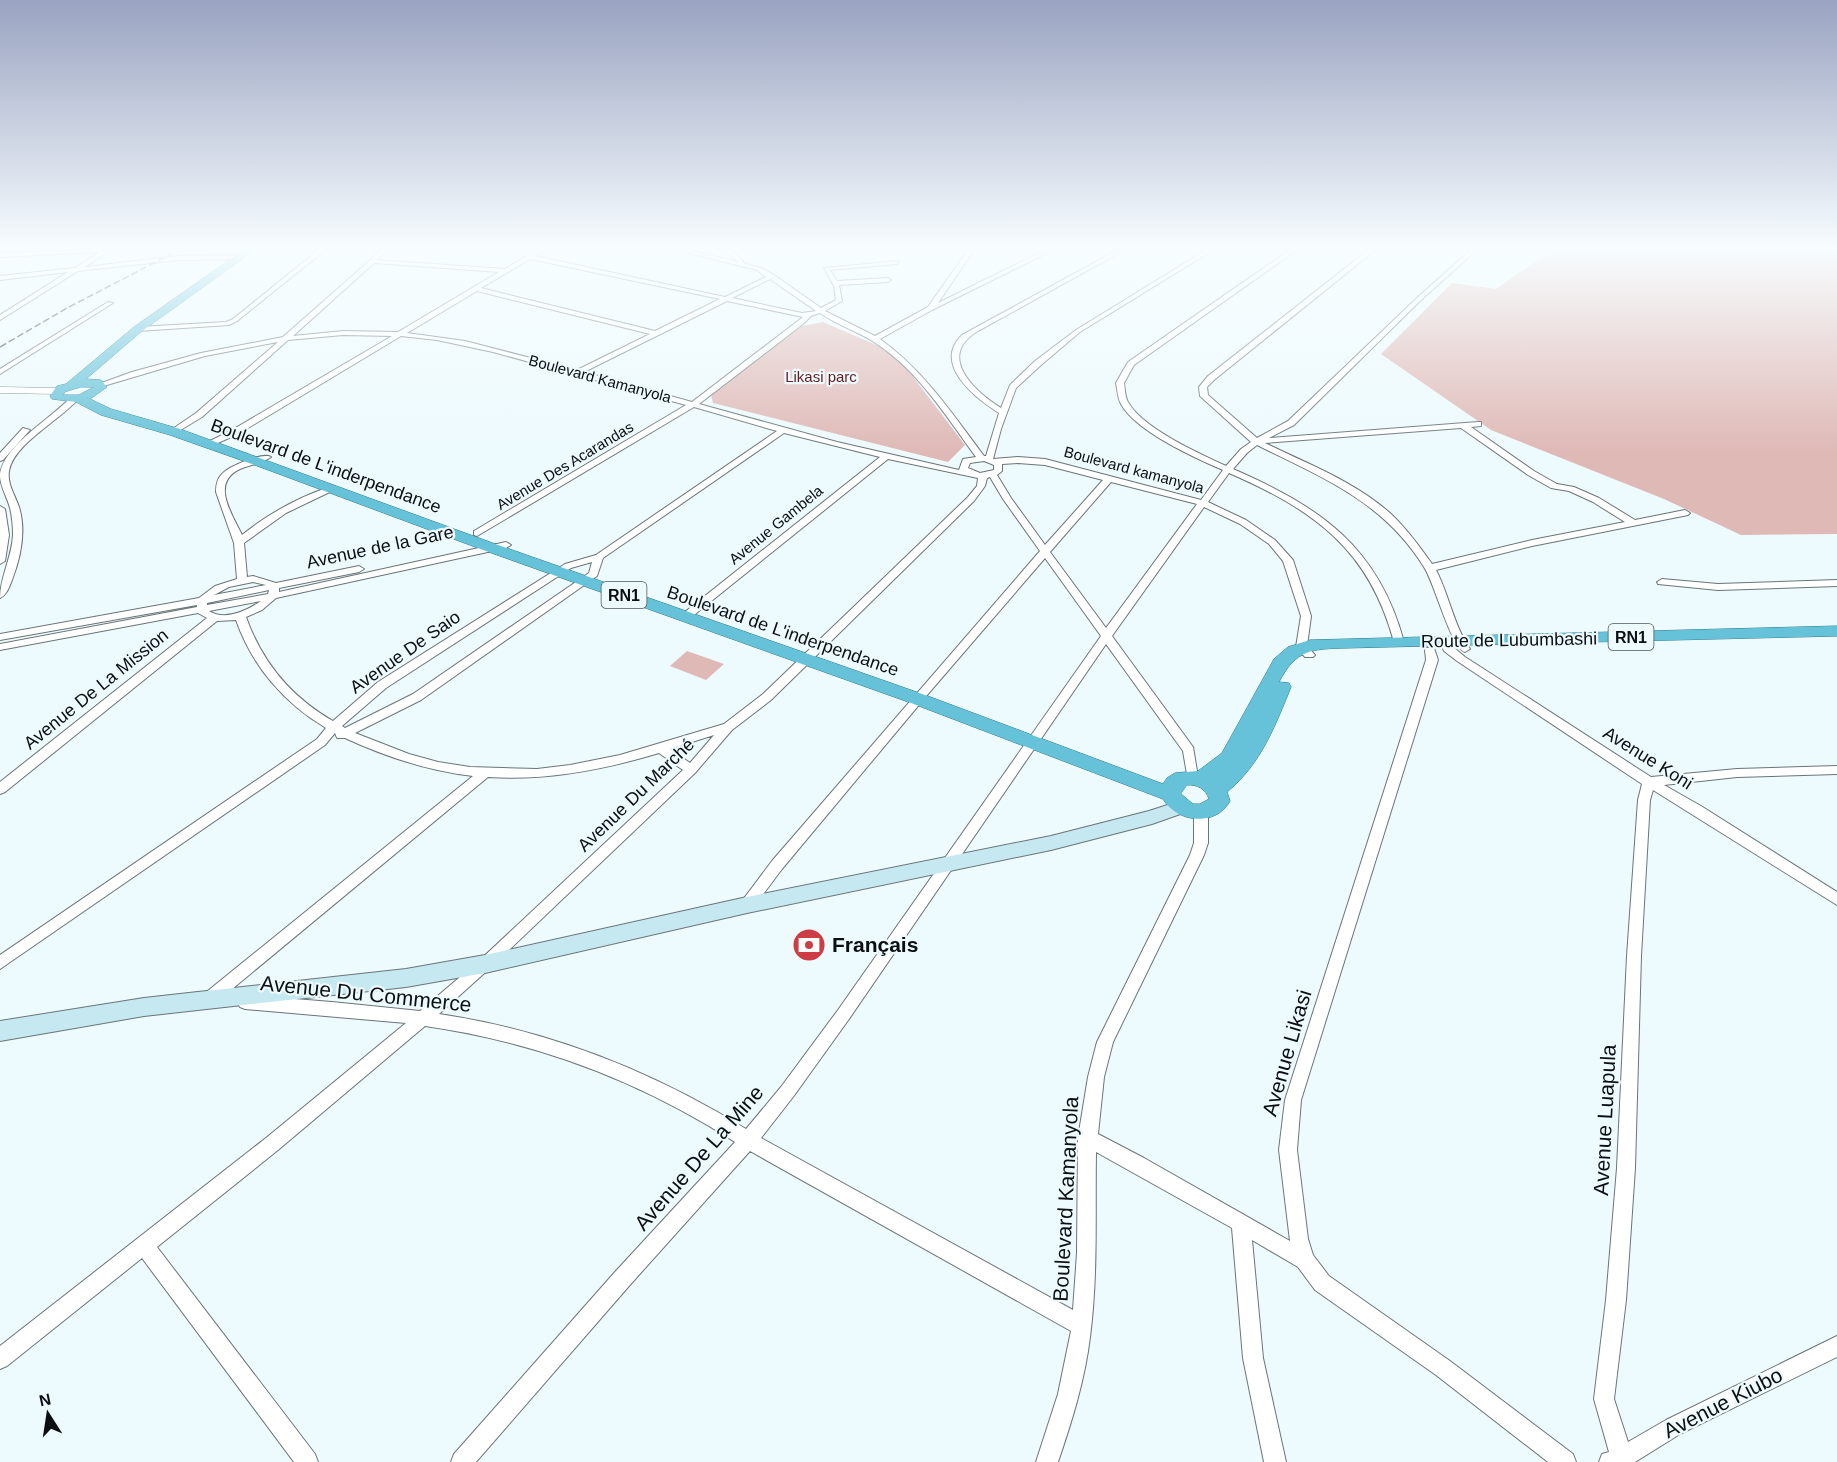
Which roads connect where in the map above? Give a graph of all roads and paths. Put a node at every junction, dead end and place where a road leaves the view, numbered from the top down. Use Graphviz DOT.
graph roads {
  1 [pos="91,315"];
  2 [pos="158,315"];
  3 [pos="241,315"];
  4 [pos="311,315"];
  5 [pos="431,315"];
  6 [pos="583,315"];
  7 [pos="692,315"];
  8 [pos="808,315"];
  9 [pos="829,315"];
  10 [pos="919,315"];
  11 [pos="1001,315"];
  12 [pos="1104,315"];
  13 [pos="1198,315"];
  14 [pos="1290,315"];
  15 [pos="1402,315"];
  16 [pos="138,329"];
  17 [pos="655,333"];
  18 [pos="398,334"];
  19 [pos="285,338"];
  20 [pos="875,339"];
  21 [pos="101,362"];
  22 [pos="0,372"];
  23 [pos="578,372"];
  24 [pos="99,386"];
  25 [pos="0,390"];
  26 [pos="69,394"];
  27 [pos="694,404"];
  28 [pos="1003,412"];
  29 [pos="40,423"];
  30 [pos="1478,424"];
  31 [pos="1464,426"];
  32 [pos="178,429"];
  33 [pos="783,430"];
  34 [pos="213,442"];
  35 [pos="1256,442"];
  36 [pos="885,457"];
  37 [pos="0,458"];
  38 [pos="262,459"];
  39 [pos="989,460"];
  40 [pos="1229,468"];
  41 [pos="983,475"];
  42 [pos="1109,478"];
  43 [pos="333,489"];
  44 [pos="5,500"];
  45 [pos="1203,503"];
  46 [pos="0,509"];
  47 [pos="1685,513"];
  48 [pos="1633,523"];
  49 [pos="239,542"];
  50 [pos="489,542"];
  51 [pos="16,548"];
  52 [pos="1046,551"];
  53 [pos="1,556"];
  54 [pos="598,557"];
  55 [pos="564,568"];
  56 [pos="1430,568"];
  57 [pos="588,577"];
  58 [pos="242,580"];
  59 [pos="1662,582"];
  60 [pos="1837,582"];
  61 [pos="274,591"];
  62 [pos="0,595"];
  63 [pos="202,606"];
  64 [pos="690,613"];
  65 [pos="240,615"];
  66 [pos="215,617"];
  67 [pos="1837,631"];
  68 [pos="0,637"];
  69 [pos="1106,637"];
  70 [pos="1837,639"];
  71 [pos="1399,642"];
  72 [pos="1449,646"];
  73 [pos="0,647"];
  74 [pos="1300,653"];
  75 [pos="809,657"];
  76 [pos="921,695"];
  77 [pos="333,727"];
  78 [pos="728,727"];
  79 [pos="346,733"];
  80 [pos="1036,737"];
  81 [pos="321,742"];
  82 [pos="659,747"];
  83 [pos="691,770"];
  84 [pos="1837,770"];
  85 [pos="484,774"];
  86 [pos="1649,782"];
  87 [pos="1189,788"];
  88 [pos="0,789"];
  89 [pos="1201,812"];
  90 [pos="949,865"];
  91 [pos="1837,899"];
  92 [pos="747,905"];
  93 [pos="0,963"];
  94 [pos="485,964"];
  95 [pos="208,1000"];
  96 [pos="422,1018"];
  97 [pos="0,1031"];
  98 [pos="1087,1138"];
  99 [pos="748,1140"];
  100 [pos="1241,1225"];
  101 [pos="145,1246"];
  102 [pos="1305,1260"];
  103 [pos="1082,1326"];
  104 [pos="1837,1346"];
  105 [pos="0,1359"];
  106 [pos="1616,1460"];
  107 [pos="307,1462"];
  108 [pos="462,1462"];
  109 [pos="1047,1462"];
  110 [pos="1275,1462"];
  111 [pos="1565,1462"];
  1 -- 22 [label="street"];
  2 -- 16 [label="highway"];
  3 -- 16 [label="street"];
  4 -- 19 [label="street"];
  5 -- 18 [label="street"];
  6 -- 17 [label="street"];
  7 -- 17 [label="street"];
  8 -- 27 [label="street, Avenue Des Acarandas"];
  9 -- 20 [label="street"];
  10 -- 20 [label="street"];
  11 -- 28 [label="street"];
  12 -- 28 [label="street"];
  13 -- 40 [label="street"];
  14 -- 35 [label="street"];
  15 -- 35 [label="street, Avenue De La Mine"];
  16 -- 21 [label="highway"];
  17 -- 23 [label="street"];
  18 -- 19 [label="street, Boulevard Kamanyola"];
  18 -- 23 [label="street, Boulevard Kamanyola"];
  18 -- 34 [label="street"];
  19 -- 24 [label="street, Boulevard Kamanyola"];
  19 -- 32 [label="street"];
  20 -- 39 [label="street"];
  21 -- 24 [label="highway"];
  21 -- 26 [label="highway"];
  23 -- 27 [label="street, Boulevard Kamanyola"];
  24 -- 26 [label="highway"];
  24 -- 32 [label="highway, Boulevard de L'inderpendance / RN1"];
  25 -- 26 [label="street"];
  26 -- 29 [label="street"];
  26 -- 32 [label="highway, Boulevard de L'inderpendance / RN1"];
  27 -- 33 [label="street, Boulevard Kamanyola"];
  27 -- 50 [label="street, Avenue Des Acarandas"];
  28 -- 39 [label="street"];
  29 -- 37 [label="street"];
  29 -- 44 [label="street"];
  30 -- 31 [label="street"];
  31 -- 35 [label="street"];
  31 -- 48 [label="street"];
  32 -- 34 [label="highway, Boulevard de L'inderpendance / RN1"];
  33 -- 36 [label="street, Boulevard Kamanyola"];
  33 -- 54 [label="street, Avenue De Saio"];
  34 -- 38 [label="highway, Boulevard de L'inderpendance / RN1"];
  35 -- 40 [label="street, Avenue De La Mine"];
  35 -- 56 [label="street"];
  36 -- 41 [label="street, Boulevard Kamanyola"];
  36 -- 64 [label="street, Avenue Gambela"];
  38 -- 43 [label="highway, Boulevard de L'inderpendance / RN1"];
  38 -- 49 [label="street"];
  38 -- 50 [label="highway, Boulevard de L'inderpendance / RN1"];
  39 -- 41 [label="street"];
  39 -- 41 [label="street"];
  39 -- 42 [label="street, Boulevard kamanyola"];
  40 -- 45 [label="street, Avenue De La Mine"];
  40 -- 71 [label="street"];
  41 -- 52 [label="street"];
  41 -- 75 [label="street, Avenue Du Marché"];
  42 -- 45 [label="street, Boulevard kamanyola"];
  42 -- 52 [label="street"];
  43 -- 49 [label="street"];
  43 -- 50 [label="highway, Boulevard de L'inderpendance / RN1"];
  44 -- 51 [label="street"];
  45 -- 69 [label="street, Avenue De La Mine"];
  45 -- 74 [label="street, Boulevard kamanyola"];
  46 -- 53 [label="street"];
  47 -- 48 [label="street"];
  48 -- 56 [label="street"];
  49 -- 58 [label="street"];
  50 -- 55 [label="highway, Boulevard de L'inderpendance / RN1"];
  50 -- 61 [label="street, Avenue Des Acarandas"];
  51 -- 53 [label="street"];
  51 -- 62 [label="street"];
  52 -- 69 [label="street"];
  52 -- 76 [label="street"];
  54 -- 55 [label="street, Avenue De Saio"];
  54 -- 57 [label="street"];
  55 -- 57 [label="highway, Boulevard de L'inderpendance / RN1"];
  55 -- 77 [label="street, Avenue De Saio"];
  56 -- 72 [label="street"];
  57 -- 64 [label="highway, Boulevard de L'inderpendance / RN1"];
  57 -- 79 [label="street"];
  58 -- 61 [label="street"];
  58 -- 63 [label="street"];
  59 -- 60 [label="street"];
  61 -- 63 [label="street, Avenue Des Acarandas"];
  61 -- 65 [label="street"];
  63 -- 66 [label="street"];
  63 -- 68 [label="street"];
  63 -- 73 [label="street"];
  64 -- 75 [label="highway, Boulevard de L'inderpendance / RN1"];
  65 -- 66 [label="street"];
  65 -- 77 [label="street"];
  66 -- 88 [label="street, Avenue De La Mission"];
  67 -- 72 [label="highway, Route de Lubumbashi / RN1"];
  69 -- 80 [label="street, Avenue De La Mine"];
  69 -- 87 [label="street"];
  70 -- 72 [label="highway, Route de Lubumbashi / RN1"];
  71 -- 72 [label="highway, Route de Lubumbashi / RN1"];
  71 -- 74 [label="highway, Route de Lubumbashi / RN1"];
  72 -- 74 [label="highway, Route de Lubumbashi / RN1"];
  72 -- 86 [label="street, Avenue Koni"];
  72 -- 102 [label="street, Avenue Likasi"];
  74 -- 87 [label="highway"];
  75 -- 76 [label="highway, Boulevard de L'inderpendance / RN1"];
  75 -- 78 [label="street, Avenue Du Marché"];
  76 -- 80 [label="highway, Boulevard de L'inderpendance / RN1"];
  76 -- 92 [label="street"];
  77 -- 79 [label="street"];
  77 -- 81 [label="street, Avenue De Saio"];
  78 -- 82 [label="street"];
  78 -- 83 [label="street, Avenue Du Marché"];
  79 -- 81 [label="street"];
  79 -- 85 [label="street"];
  80 -- 87 [label="highway, Boulevard de L'inderpendance / RN1"];
  80 -- 90 [label="street, Avenue De La Mine"];
  81 -- 93 [label="street, Avenue De Saio"];
  82 -- 83 [label="street"];
  82 -- 85 [label="street"];
  83 -- 94 [label="street, Avenue Du Marché"];
  84 -- 86 [label="street"];
  85 -- 95 [label="street"];
  86 -- 91 [label="street, Avenue Koni"];
  86 -- 106 [label="street, Avenue Luapula"];
  87 -- 89 [label="highway"];
  87 -- 90 [label="main road"];
  89 -- 98 [label="street, Boulevard Kamanyola"];
  90 -- 92 [label="main road"];
  90 -- 99 [label="street, Avenue De La Mine"];
  92 -- 94 [label="main road"];
  94 -- 95 [label="main road"];
  94 -- 96 [label="street, Avenue Du Marché"];
  95 -- 96 [label="street, Avenue Du Commerce"];
  95 -- 97 [label="main road"];
  96 -- 99 [label="street, Avenue Du Commerce"];
  96 -- 101 [label="street, Avenue Du Marché"];
  98 -- 100 [label="street"];
  98 -- 103 [label="street, Boulevard Kamanyola"];
  99 -- 103 [label="street, Avenue Du Commerce"];
  99 -- 108 [label="street, Avenue De La Mine"];
  100 -- 102 [label="street"];
  100 -- 110 [label="street"];
  101 -- 105 [label="street, Avenue Du Marché"];
  101 -- 107 [label="street"];
  102 -- 111 [label="street, Avenue Likasi"];
  103 -- 109 [label="street, Boulevard Kamanyola"];
  104 -- 106 [label="street, Avenue Kiubo"];
}
